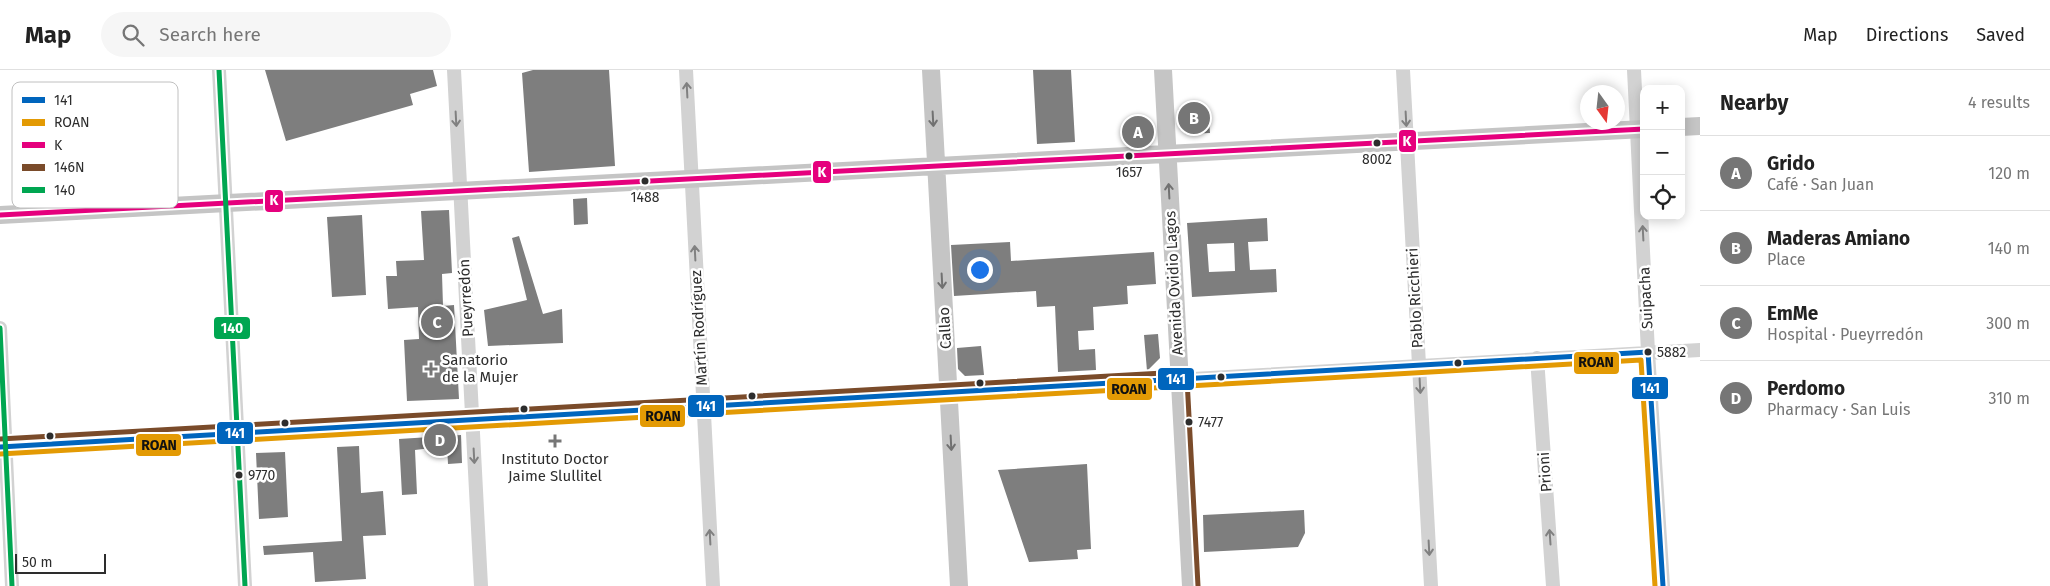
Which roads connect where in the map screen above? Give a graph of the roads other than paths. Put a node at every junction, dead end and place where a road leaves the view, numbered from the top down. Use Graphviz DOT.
graph roads {
  1 [pos="219,70"];
  2 [pos="454,70"];
  3 [pos="686,70"];
  4 [pos="931,70"];
  5 [pos="1163,70"];
  6 [pos="1403,70"];
  7 [pos="1634,70"];
  8 [pos="1640,121"];
  9 [pos="1700,126"];
  10 [pos="1685,127"];
  11 [pos="1640,129"];
  12 [pos="1641,130"];
  13 [pos="1407,141"];
  14 [pos="1167,154"];
  15 [pos="936,166"];
  16 [pos="691,179"];
  17 [pos="460,191"];
  18 [pos="226,203"];
  19 [pos="178,206"];
  20 [pos="132,208"];
  21 [pos="0,215"];
  22 [pos="0,328"];
  23 [pos="1700,350"];
  24 [pos="1648,352"];
  25 [pos="1537,358"];
  26 [pos="1419,366"];
  27 [pos="1180,379"];
  28 [pos="948,393"];
  29 [pos="703,407"];
  30 [pos="472,420"];
  31 [pos="238,434"];
  32 [pos="3,447"];
  33 [pos="12,586"];
  34 [pos="245,586"];
  35 [pos="481,586"];
  36 [pos="712,586"];
  37 [pos="959,586"];
  38 [pos="1190,586"];
  39 [pos="1431,586"];
  40 [pos="1553,586"];
  41 [pos="1664,586"];
  1 -- 18 [label="street"];
  2 -- 17 [label="street, Pueyrredón, one-way"];
  16 -- 3 [label="street, Martín Rodríguez, one-way"];
  4 -- 15 [label="main road, Callao, one-way"];
  5 -- 14 [label="main road, Avenida Ovidio Lagos"];
  6 -- 13 [label="street, Pablo Ricchieri, one-way"];
  7 -- 8 [label="street, Suipacha"];
  9 -- 10 [label="main road"];
  11 -- 13 [label="main road"];
  24 -- 12 [label="street, Suipacha, one-way"];
  13 -- 14 [label="main road"];
  13 -- 26 [label="street, Pablo Ricchieri"];
  14 -- 15 [label="main road"];
  27 -- 14 [label="main road, Avenida Ovidio Lagos, one-way"];
  15 -- 16 [label="main road"];
  15 -- 28 [label="main road, Callao, one-way"];
  16 -- 17 [label="main road"];
  29 -- 16 [label="street, Martín Rodríguez, one-way"];
  17 -- 18 [label="main road"];
  17 -- 30 [label="street, Pueyrredón"];
  18 -- 19 [label="main road"];
  18 -- 31 [label="street"];
  20 -- 21 [label="main road"];
  22 -- 32 [label="street"];
  23 -- 24 [label="street"];
  24 -- 25 [label="street"];
  24 -- 41 [label="street, Suipacha"];
  25 -- 26 [label="street"];
  40 -- 25 [label="street, Prioni, one-way"];
  26 -- 27 [label="street"];
  26 -- 39 [label="street, Pablo Ricchieri, one-way"];
  27 -- 28 [label="street"];
  27 -- 38 [label="main road, Avenida Ovidio Lagos"];
  28 -- 29 [label="street"];
  28 -- 37 [label="main road, Callao, one-way"];
  29 -- 30 [label="street"];
  36 -- 29 [label="street, Martín Rodríguez, one-way"];
  30 -- 31 [label="street"];
  30 -- 35 [label="street, Pueyrredón, one-way"];
  31 -- 32 [label="street"];
  31 -- 34 [label="street"];
  32 -- 33 [label="street"];
}
